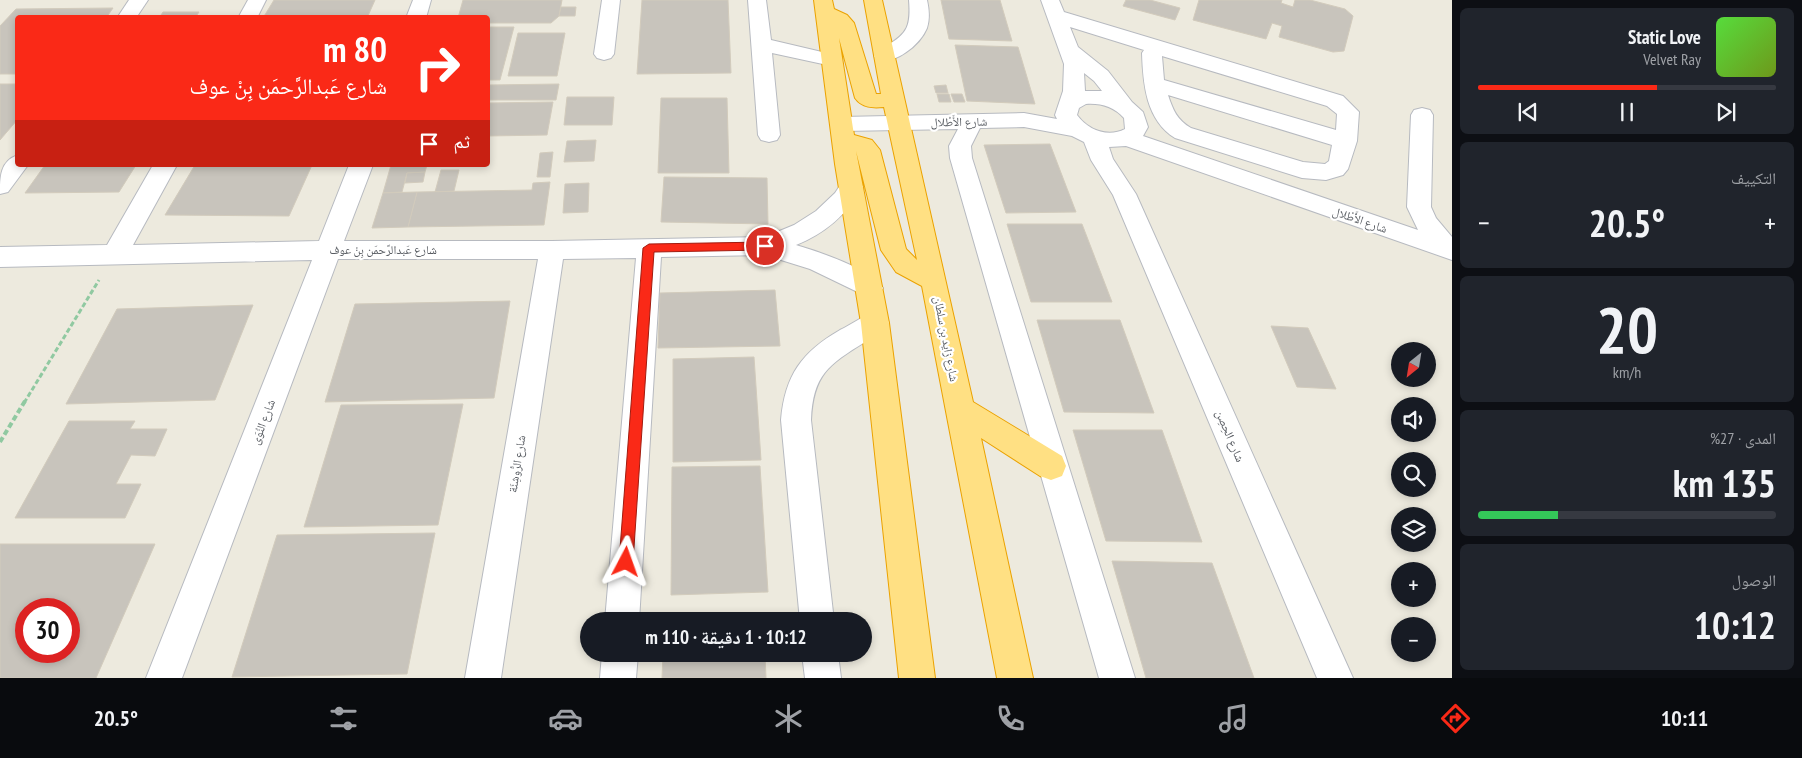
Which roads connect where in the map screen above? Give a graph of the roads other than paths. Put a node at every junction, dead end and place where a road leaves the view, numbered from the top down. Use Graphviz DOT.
graph roads {
  1 [pos="139,0"];
  2 [pos="257,0"];
  3 [pos="422,0"];
  4 [pos="611,0"];
  5 [pos="756,0"];
  6 [pos="873,0"];
  7 [pos="918,0"];
  8 [pos="824,6"];
  9 [pos="1053,8"];
  10 [pos="128,15"];
  11 [pos="249,15"];
  12 [pos="417,15"];
  13 [pos="760,44"];
  14 [pos="1160,49"];
  15 [pos="1070,51"];
  16 [pos="604,54"];
  17 [pos="884,56"];
  18 [pos="832,60"];
  19 [pos="1154,84"];
  20 [pos="1069,106"];
  21 [pos="896,111"];
  22 [pos="1129,111"];
  23 [pos="972,122"];
  24 [pos="842,125"];
  25 [pos="1085,133"];
  26 [pos="769,135"];
  27 [pos="1125,138"];
  28 [pos="1346,141"];
  29 [pos="15,167"];
  30 [pos="164,167"];
  31 [pos="360,167"];
  32 [pos="1240,177"];
  33 [pos="0,186"];
  34 [pos="851,186"];
  35 [pos="1124,194"];
  36 [pos="1378,226"];
  37 [pos="765,246"];
  38 [pos="649,248"];
  39 [pos="329,250"];
  40 [pos="552,250"];
  41 [pos="1452,251"];
  42 [pos="115,254"];
  43 [pos="0,257"];
  44 [pos="934,280"];
  45 [pos="870,288"];
  46 [pos="875,323"];
  47 [pos="959,408"];
  48 [pos="1051,466"];
  49 [pos="623,612"];
  50 [pos="816,612"];
  51 [pos="619,662"];
  52 [pos="821,662"];
  53 [pos="164,678"];
  54 [pos="483,678"];
  55 [pos="618,678"];
  56 [pos="823,678"];
  57 [pos="917,678"];
  58 [pos="1015,678"];
  59 [pos="1117,678"];
  60 [pos="1335,678"];
  1 -- 10 [label="street"];
  2 -- 11 [label="street"];
  3 -- 12 [label="street"];
  4 -- 16 [label="street"];
  5 -- 13 [label="street"];
  6 -- 17 [label="highway, شارع زايد بن سلطان"];
  7 -- 17 [label="street"];
  8 -- 18 [label="highway"];
  8 -- 21 [label="highway"];
  9 -- 14 [label="street"];
  9 -- 15 [label="street"];
  13 -- 18 [label="street"];
  13 -- 26 [label="street"];
  14 -- 19 [label="street"];
  14 -- 28 [label="street"];
  15 -- 20 [label="street"];
  15 -- 22 [label="street"];
  17 -- 21 [label="highway, شارع زايد بن سلطان"];
  18 -- 24 [label="highway"];
  19 -- 28 [label="street"];
  19 -- 28 [label="street"];
  20 -- 21 [label="street, شارع الأَطْلال"];
  20 -- 22 [label="street, شارع الأَطْلال"];
  20 -- 25 [label="street, شارع الحِصِن"];
  21 -- 23 [label="street, شارع الأَطْلال"];
  21 -- 24 [label="street, شارع الأَطْلال"];
  21 -- 44 [label="highway, شارع زايد بن سلطان"];
  22 -- 27 [label="street"];
  22 -- 32 [label="street, شارع الأَطْلال"];
  23 -- 25 [label="street, شارع الأَطْلال"];
  23 -- 48 [label="street"];
  24 -- 34 [label="highway"];
  24 -- 44 [label="highway"];
  25 -- 27 [label="street, شارع الأَطْلال"];
  25 -- 35 [label="street, شارع الحِصِن"];
  27 -- 32 [label="street, شارع الأَطْلال"];
  27 -- 35 [label="street, شارع الحِصِن"];
  29 -- 33 [label="street"];
  30 -- 42 [label="street"];
  31 -- 39 [label="street, شارع النُوَى"];
  32 -- 36 [label="street, شارع الأَطْلال"];
  34 -- 37 [label="street, شارع عَبدالرَّحمَن بِنْ عوف"];
  34 -- 45 [label="highway"];
  35 -- 60 [label="street, شارع الحِصِن"];
  36 -- 41 [label="street, شارع الأَطْلال"];
  36 -- 41 [label="street"];
  37 -- 38 [label="street, شارع عَبدالرَّحمَن بِنْ عوف"];
  37 -- 45 [label="street, شارع عَبدالرَّحمَن بِنْ عوف"];
  38 -- 40 [label="street, شارع عَبدالرَّحمَن بِنْ عوف"];
  38 -- 49 [label="street"];
  39 -- 40 [label="street, شارع عَبدالرَّحمَن بِنْ عوف"];
  39 -- 42 [label="street, شارع عَبدالرَّحمَن بِنْ عوف"];
  39 -- 53 [label="street, شارع النُوَى"];
  40 -- 54 [label="street, شارع الرُّوشِنَة"];
  42 -- 43 [label="street, شارع عَبدالرَّحمَن بِنْ عوف"];
  44 -- 47 [label="highway, شارع زايد بن سلطان"];
  45 -- 46 [label="highway"];
  46 -- 50 [label="street"];
  46 -- 57 [label="highway"];
  47 -- 48 [label="highway"];
  47 -- 58 [label="highway, شارع زايد بن سلطان"];
  48 -- 59 [label="street"];
  51 -- 55 [label="street"];
  52 -- 56 [label="street"];
}
